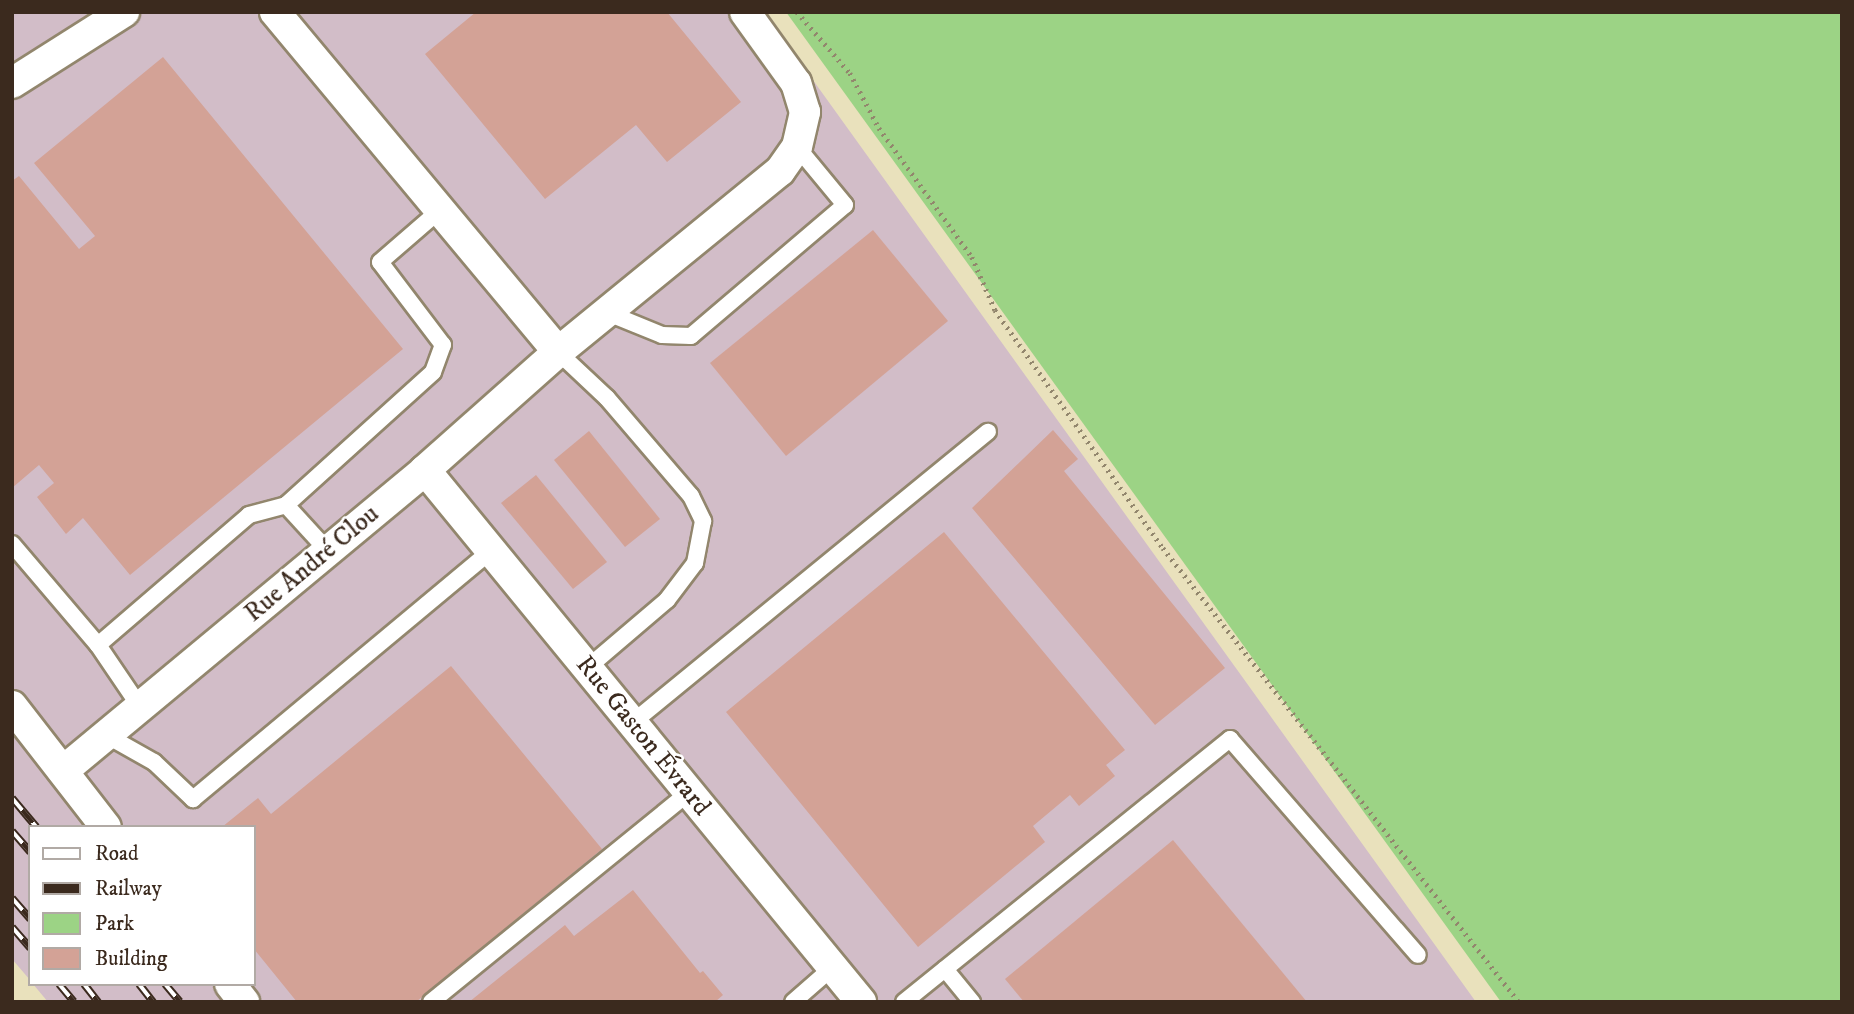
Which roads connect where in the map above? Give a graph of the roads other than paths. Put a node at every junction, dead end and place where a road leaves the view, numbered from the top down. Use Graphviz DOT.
graph roads {
  1 [pos="124,12"];
  2 [pos="275,12"];
  3 [pos="745,12"];
  4 [pos="12,83"];
  5 [pos="797,147"];
  6 [pos="440,210"];
  7 [pos="608,313"];
  8 [pos="558,352"];
  9 [pos="988,432"];
  10 [pos="425,470"];
  11 [pos="286,505"];
  12 [pos="12,544"];
  13 [pos="328,551"];
  14 [pos="491,551"];
  15 [pos="98,645"];
  16 [pos="587,668"];
  17 [pos="12,706"];
  18 [pos="140,707"];
  19 [pos="632,723"];
  20 [pos="106,735"];
  21 [pos="62,771"];
  22 [pos="689,792"];
  23 [pos="104,825"];
  24 [pos="1418,955"];
  25 [pos="832,968"];
  26 [pos="945,969"];
  27 [pos="232,986"];
  28 [pos="244,1002"];
  29 [pos="430,1002"];
  30 [pos="793,1002"];
  31 [pos="861,1002"];
  32 [pos="904,1002"];
  33 [pos="972,1002"];
  1 -- 4 [label="street"];
  2 -- 6 [label="street"];
  3 -- 5 [label="street, Rue André Clou"];
  5 -- 7 [label="street, Rue André Clou"];
  5 -- 7 [label="lane"];
  6 -- 8 [label="street"];
  6 -- 11 [label="lane"];
  7 -- 8 [label="street, Rue André Clou"];
  8 -- 10 [label="street, Rue André Clou"];
  8 -- 16 [label="lane"];
  9 -- 19 [label="lane"];
  10 -- 13 [label="street, Rue André Clou"];
  10 -- 14 [label="street, Rue Gaston Évrard"];
  11 -- 13 [label="lane"];
  11 -- 15 [label="lane"];
  12 -- 15 [label="lane"];
  13 -- 18 [label="street, Rue André Clou"];
  14 -- 16 [label="street, Rue Gaston Évrard"];
  14 -- 20 [label="lane"];
  15 -- 18 [label="lane"];
  16 -- 19 [label="street, Rue Gaston Évrard"];
  17 -- 21 [label="street"];
  18 -- 20 [label="street, Rue André Clou"];
  19 -- 22 [label="street, Rue Gaston Évrard"];
  20 -- 21 [label="street, Rue André Clou"];
  21 -- 23 [label="street"];
  22 -- 25 [label="street, Rue Gaston Évrard"];
  22 -- 29 [label="lane"];
  24 -- 26 [label="lane"];
  25 -- 30 [label="lane"];
  25 -- 31 [label="street, Rue Gaston Évrard"];
  26 -- 32 [label="lane"];
  26 -- 33 [label="lane"];
  27 -- 28 [label="street"];
}
